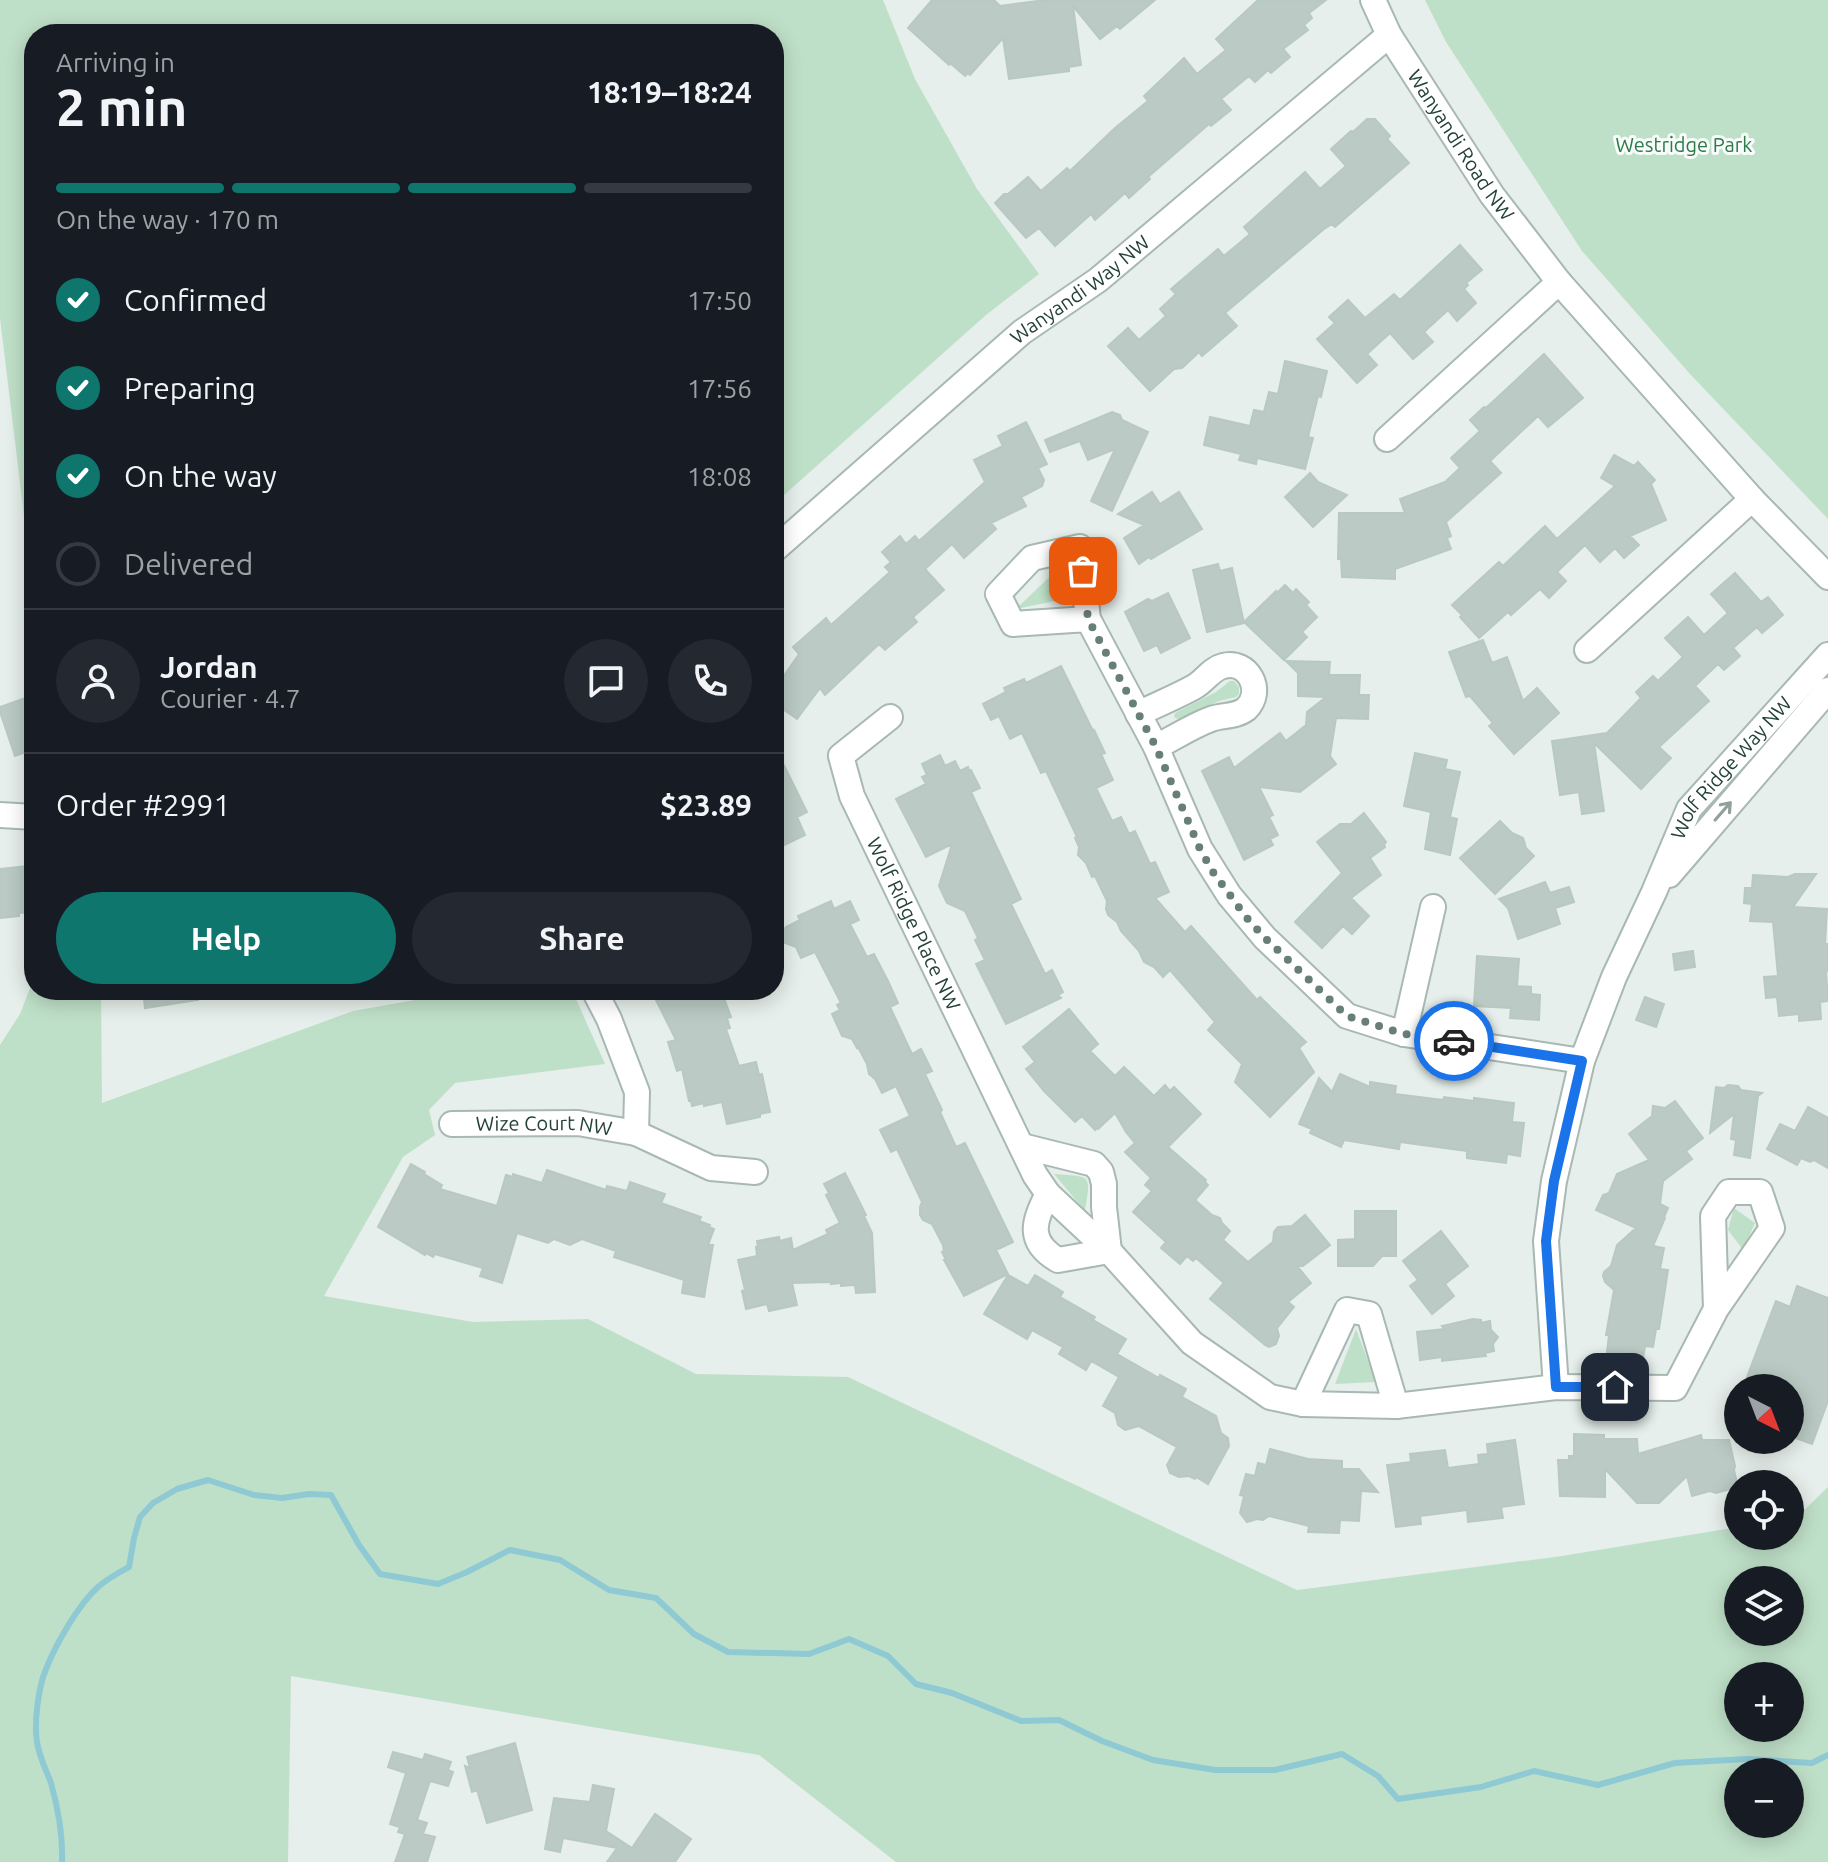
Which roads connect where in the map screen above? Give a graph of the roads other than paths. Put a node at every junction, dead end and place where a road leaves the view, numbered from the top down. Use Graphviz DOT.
graph roads {
  1 [pos="1373,0"];
  2 [pos="1389,35"];
  3 [pos="1559,282"];
  4 [pos="1387,439"];
  5 [pos="1752,499"];
  6 [pos="784,541"];
  7 [pos="1828,577"];
  8 [pos="1088,619"];
  9 [pos="1587,650"];
  10 [pos="1828,655"];
  11 [pos="1828,690"];
  12 [pos="1138,714"];
  13 [pos="890,717"];
  14 [pos="1156,747"];
  15 [pos="0,815"];
  16 [pos="24,816"];
  17 [pos="1654,892"];
  18 [pos="1433,907"];
  19 [pos="599,1000"];
  20 [pos="1404,1034"];
  21 [pos="1582,1061"];
  22 [pos="452,1124"];
  23 [pos="636,1133"];
  24 [pos="1022,1146"];
  25 [pos="755,1172"];
  26 [pos="1048,1194"];
  27 [pos="1109,1251"];
  28 [pos="1716,1309"];
  29 [pos="1556,1387"];
  30 [pos="1303,1404"];
  31 [pos="1396,1406"];
  1 -- 2 [label="street, Wanyandi Road NW"];
  2 -- 3 [label="street, Wanyandi Road NW"];
  2 -- 6 [label="street, Wanyandi Way NW"];
  3 -- 4 [label="street"];
  3 -- 5 [label="street, Wanyandi Road NW"];
  5 -- 7 [label="street, Wanyandi Road NW"];
  5 -- 9 [label="street"];
  8 -- 12 [label="street"];
  10 -- 17 [label="street, Wolf Ridge Way NW"];
  17 -- 11 [label="street, Wolf Ridge Way NW, one-way"];
  12 -- 14 [label="street"];
  12 -- 14 [label="street"];
  13 -- 24 [label="street, Wolf Ridge Place NW"];
  14 -- 20 [label="street"];
  15 -- 16 [label="street"];
  17 -- 21 [label="street, Wolf Ridge Way NW"];
  18 -- 20 [label="street"];
  19 -- 23 [label="street, Wize Court NW"];
  20 -- 21 [label="street"];
  21 -- 29 [label="street, Wolf Ridge Way NW"];
  22 -- 23 [label="street, Wize Court NW"];
  23 -- 25 [label="street, Wize Court NW"];
  24 -- 26 [label="street, Wolf Ridge Place NW"];
  24 -- 27 [label="street"];
  26 -- 27 [label="street, Wolf Ridge Place NW"];
  26 -- 27 [label="street"];
  27 -- 30 [label="street, Wolf Ridge Place NW"];
  28 -- 29 [label="street, Wolf Ridge Place NW"];
  29 -- 31 [label="street, Wolf Ridge Place NW"];
  30 -- 31 [label="street, Wolf Ridge Place NW"];
  30 -- 31 [label="street"];
}
